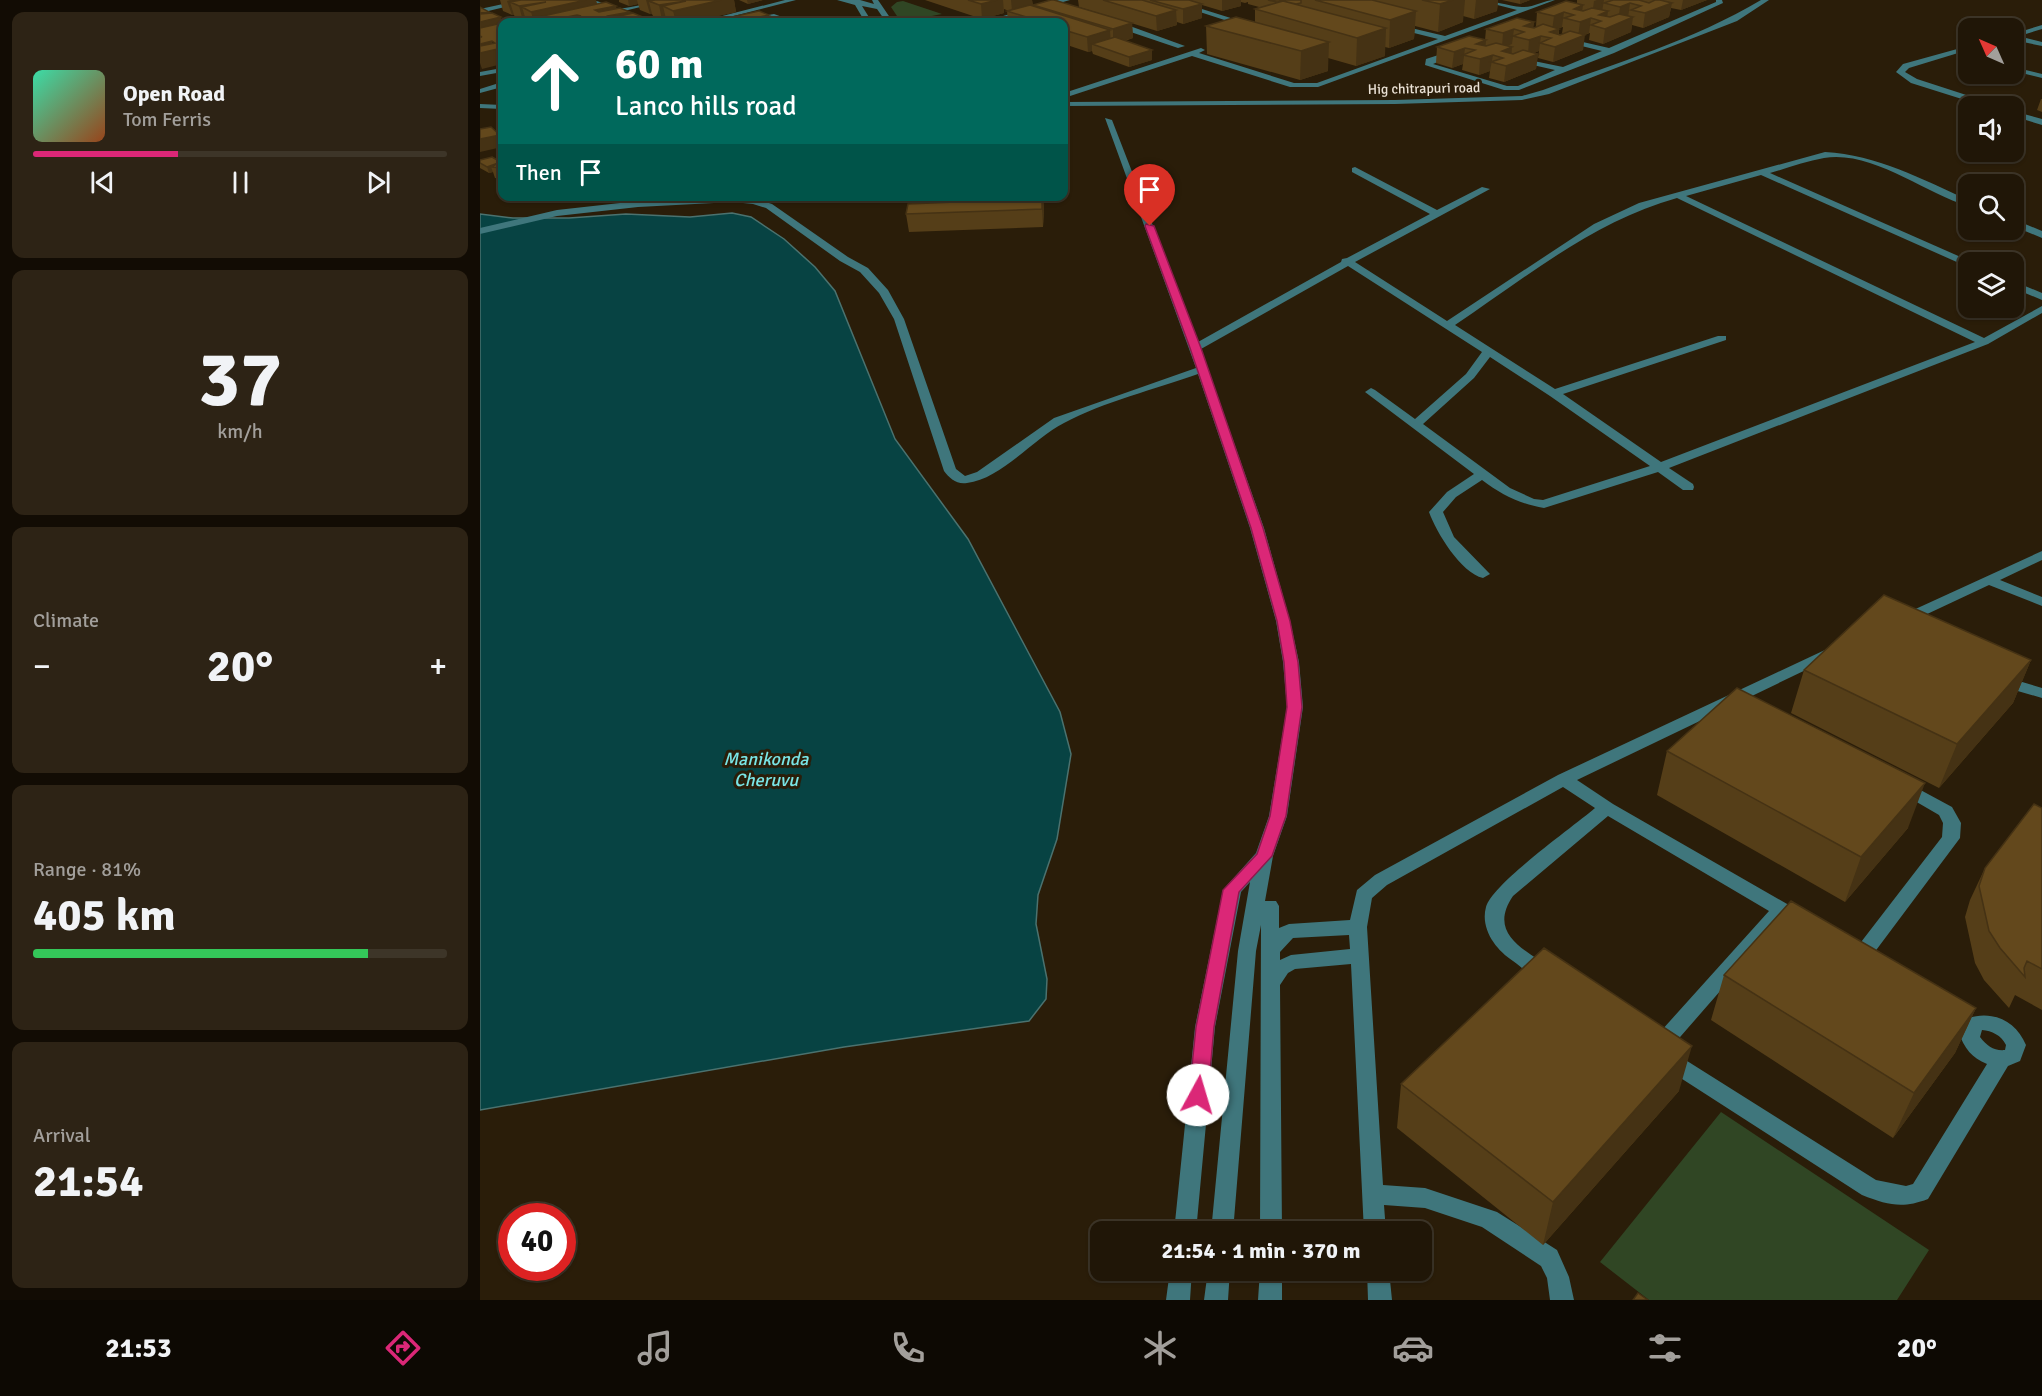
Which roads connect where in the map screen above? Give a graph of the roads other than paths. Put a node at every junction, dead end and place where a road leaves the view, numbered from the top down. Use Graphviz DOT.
graph roads {
  1 [pos="531,0"];
  2 [pos="592,0"];
  3 [pos="666,0"];
  4 [pos="793,0"];
  5 [pos="840,0"];
  6 [pos="1041,0"];
  7 [pos="1166,0"];
  8 [pos="1481,0"];
  9 [pos="1552,0"];
  10 [pos="1719,0"];
  11 [pos="1766,0"];
  12 [pos="857,2"];
  13 [pos="876,3"];
  14 [pos="732,4"];
  15 [pos="1054,4"];
  16 [pos="1066,4"];
  17 [pos="1524,10"];
  18 [pos="481,11"];
  19 [pos="617,11"];
  20 [pos="750,11"];
  21 [pos="1679,14"];
  22 [pos="1690,17"];
  23 [pos="497,18"];
  24 [pos="583,18"];
  25 [pos="635,18"];
  26 [pos="720,18"];
  27 [pos="755,18"];
  28 [pos="779,18"];
  29 [pos="866,18"];
  30 [pos="886,18"];
  31 [pos="1001,18"];
  32 [pos="1107,21"];
  33 [pos="1473,22"];
  34 [pos="1389,24"];
  35 [pos="1249,25"];
  36 [pos="1484,25"];
  37 [pos="2042,27"];
  38 [pos="1642,31"];
  39 [pos="1653,33"];
  40 [pos="2024,33"];
  41 [pos="1559,38"];
  42 [pos="1446,39"];
  43 [pos="2026,40"];
  44 [pos="2042,44"];
  45 [pos="1181,46"];
  46 [pos="1210,47"];
  47 [pos="1459,50"];
  48 [pos="1611,51"];
  49 [pos="1958,51"];
  50 [pos="1191,53"];
  51 [pos="1389,53"];
  52 [pos="1400,56"];
  53 [pos="1511,57"];
  54 [pos="1341,69"];
  55 [pos="1564,70"];
  56 [pos="498,71"];
  57 [pos="2024,72"];
  58 [pos="1353,73"];
  59 [pos="480,74"];
  60 [pos="2042,76"];
  61 [pos="498,86"];
  62 [pos="480,91"];
  63 [pos="498,93"];
  64 [pos="1068,95"];
  65 [pos="1960,96"];
  66 [pos="480,98"];
  67 [pos="1137,102"];
  68 [pos="1068,104"];
  69 [pos="1085,104"];
  70 [pos="480,106"];
  71 [pos="498,106"];
  72 [pos="2024,116"];
  73 [pos="1108,120"];
  74 [pos="2042,122"];
  75 [pos="480,135"];
  76 [pos="498,137"];
  77 [pos="1355,170"];
  78 [pos="1763,172"];
  79 [pos="1485,189"];
  80 [pos="1677,195"];
  81 [pos="1958,199"];
  82 [pos="699,201"];
  83 [pos="754,201"];
  84 [pos="1436,213"];
  85 [pos="2024,227"];
  86 [pos="480,231"];
  87 [pos="2042,235"];
  88 [pos="1958,260"];
  89 [pos="1346,261"];
  90 [pos="2024,289"];
  91 [pos="2042,297"];
  92 [pos="2042,309"];
  93 [pos="1448,325"];
  94 [pos="1722,338"];
  95 [pos="1984,342"];
  96 [pos="1196,348"];
  97 [pos="1489,351"];
  98 [pos="1203,369"];
  99 [pos="1371,392"];
  100 [pos="1554,393"];
  101 [pos="1415,425"];
  102 [pos="1660,467"];
  103 [pos="1483,475"];
  104 [pos="1688,487"];
  105 [pos="2042,555"];
  106 [pos="1482,574"];
  107 [pos="1988,580"];
  108 [pos="2042,602"];
  109 [pos="1884,628"];
  110 [pos="1843,647"];
  111 [pos="1986,674"];
  112 [pos="2042,693"];
  113 [pos="1730,699"];
  114 [pos="1751,710"];
  115 [pos="1886,778"];
  116 [pos="1564,779"];
  117 [pos="1607,808"];
  118 [pos="1264,856"];
  119 [pos="1270,906"];
  120 [pos="1781,909"];
  121 [pos="1358,927"];
  122 [pos="1811,927"];
  123 [pos="1841,945"];
  124 [pos="1270,951"];
  125 [pos="1359,956"];
  126 [pos="1861,956"];
  127 [pos="1879,967"];
  128 [pos="1270,984"];
  129 [pos="1560,984"];
  130 [pos="1636,1038"];
  131 [pos="1655,1051"];
  132 [pos="2001,1059"];
  133 [pos="1372,1194"];
  134 [pos="1186,1221"];
  135 [pos="1223,1221"];
  136 [pos="1272,1221"];
  137 [pos="1374,1221"];
  138 [pos="1180,1281"];
  139 [pos="1218,1281"];
  140 [pos="1271,1281"];
  141 [pos="1379,1281"];
  142 [pos="1178,1300"];
  143 [pos="1216,1300"];
  144 [pos="1270,1300"];
  145 [pos="1380,1300"];
  146 [pos="1562,1300"];
  1 -- 18 [label="street"];
  2 -- 19 [label="street"];
  3 -- 19 [label="street"];
  4 -- 20 [label="street"];
  5 -- 12 [label="street"];
  6 -- 15 [label="street"];
  7 -- 35 [label="street"];
  8 -- 17 [label="street"];
  9 -- 17 [label="street"];
  10 -- 22 [label="street"];
  11 -- 67 [label="street, Hig chitrapuri road"];
  12 -- 13 [label="street"];
  12 -- 29 [label="street"];
  13 -- 30 [label="street"];
  14 -- 20 [label="street"];
  15 -- 16 [label="street"];
  15 -- 31 [label="street"];
  17 -- 36 [label="street"];
  18 -- 23 [label="street"];
  19 -- 24 [label="street"];
  19 -- 25 [label="street"];
  20 -- 26 [label="street"];
  21 -- 22 [label="street"];
  22 -- 39 [label="street"];
  27 -- 28 [label="street"];
  32 -- 45 [label="street"];
  33 -- 36 [label="street"];
  34 -- 42 [label="street"];
  36 -- 42 [label="street"];
  37 -- 40 [label="street"];
  38 -- 39 [label="street"];
  39 -- 48 [label="street"];
  41 -- 48 [label="street"];
  42 -- 52 [label="street"];
  43 -- 44 [label="street"];
  46 -- 50 [label="street"];
  47 -- 55 [label="street"];
  48 -- 55 [label="street"];
  49 -- 65 [label="street"];
  50 -- 58 [label="street"];
  50 -- 64 [label="street"];
  51 -- 52 [label="street"];
  52 -- 58 [label="street"];
  53 -- 55 [label="street"];
  54 -- 58 [label="street"];
  56 -- 59 [label="street"];
  57 -- 60 [label="street"];
  61 -- 62 [label="street"];
  63 -- 66 [label="street"];
  67 -- 69 [label="street, Hig chitrapuri road"];
  67 -- 73 [label="street"];
  68 -- 69 [label="street, Hig chitrapuri road"];
  69 -- 73 [label="street"];
  70 -- 71 [label="street"];
  72 -- 74 [label="street"];
  73 -- 96 [label="street"];
  75 -- 76 [label="street"];
  77 -- 84 [label="street"];
  78 -- 80 [label="street"];
  78 -- 81 [label="street"];
  78 -- 88 [label="street"];
  79 -- 84 [label="street"];
  80 -- 93 [label="street"];
  80 -- 95 [label="street"];
  82 -- 86 [label="street"];
  83 -- 98 [label="street"];
  84 -- 89 [label="street"];
  85 -- 87 [label="street"];
  89 -- 93 [label="street"];
  89 -- 96 [label="street"];
  90 -- 91 [label="street"];
  92 -- 95 [label="street"];
  93 -- 97 [label="street"];
  94 -- 100 [label="street"];
  95 -- 102 [label="street"];
  96 -- 98 [label="street"];
  97 -- 100 [label="street"];
  97 -- 101 [label="street"];
  98 -- 118 [label="street"];
  99 -- 101 [label="street"];
  100 -- 102 [label="street"];
  101 -- 103 [label="street"];
  102 -- 103 [label="street"];
  102 -- 104 [label="street"];
  103 -- 106 [label="street"];
  105 -- 107 [label="street"];
  107 -- 108 [label="street"];
  107 -- 109 [label="street"];
  110 -- 113 [label="street"];
  111 -- 112 [label="street"];
  113 -- 114 [label="street"];
  113 -- 116 [label="street"];
  115 -- 126 [label="street"];
  116 -- 117 [label="street"];
  116 -- 121 [label="street"];
  117 -- 120 [label="street"];
  117 -- 129 [label="street"];
  118 -- 134 [label="street"];
  118 -- 135 [label="street"];
  119 -- 124 [label="street"];
  120 -- 122 [label="street"];
  120 -- 131 [label="street"];
  121 -- 124 [label="street"];
  121 -- 125 [label="street"];
  123 -- 126 [label="street"];
  124 -- 128 [label="street"];
  125 -- 128 [label="street"];
  125 -- 133 [label="street"];
  126 -- 127 [label="street"];
  128 -- 136 [label="street"];
  130 -- 131 [label="street"];
  131 -- 132 [label="street"];
  132 -- 132 [label="street"];
  133 -- 137 [label="street"];
  133 -- 146 [label="street"];
  138 -- 142 [label="street"];
  139 -- 143 [label="street"];
  140 -- 144 [label="street"];
  141 -- 145 [label="street"];
}
